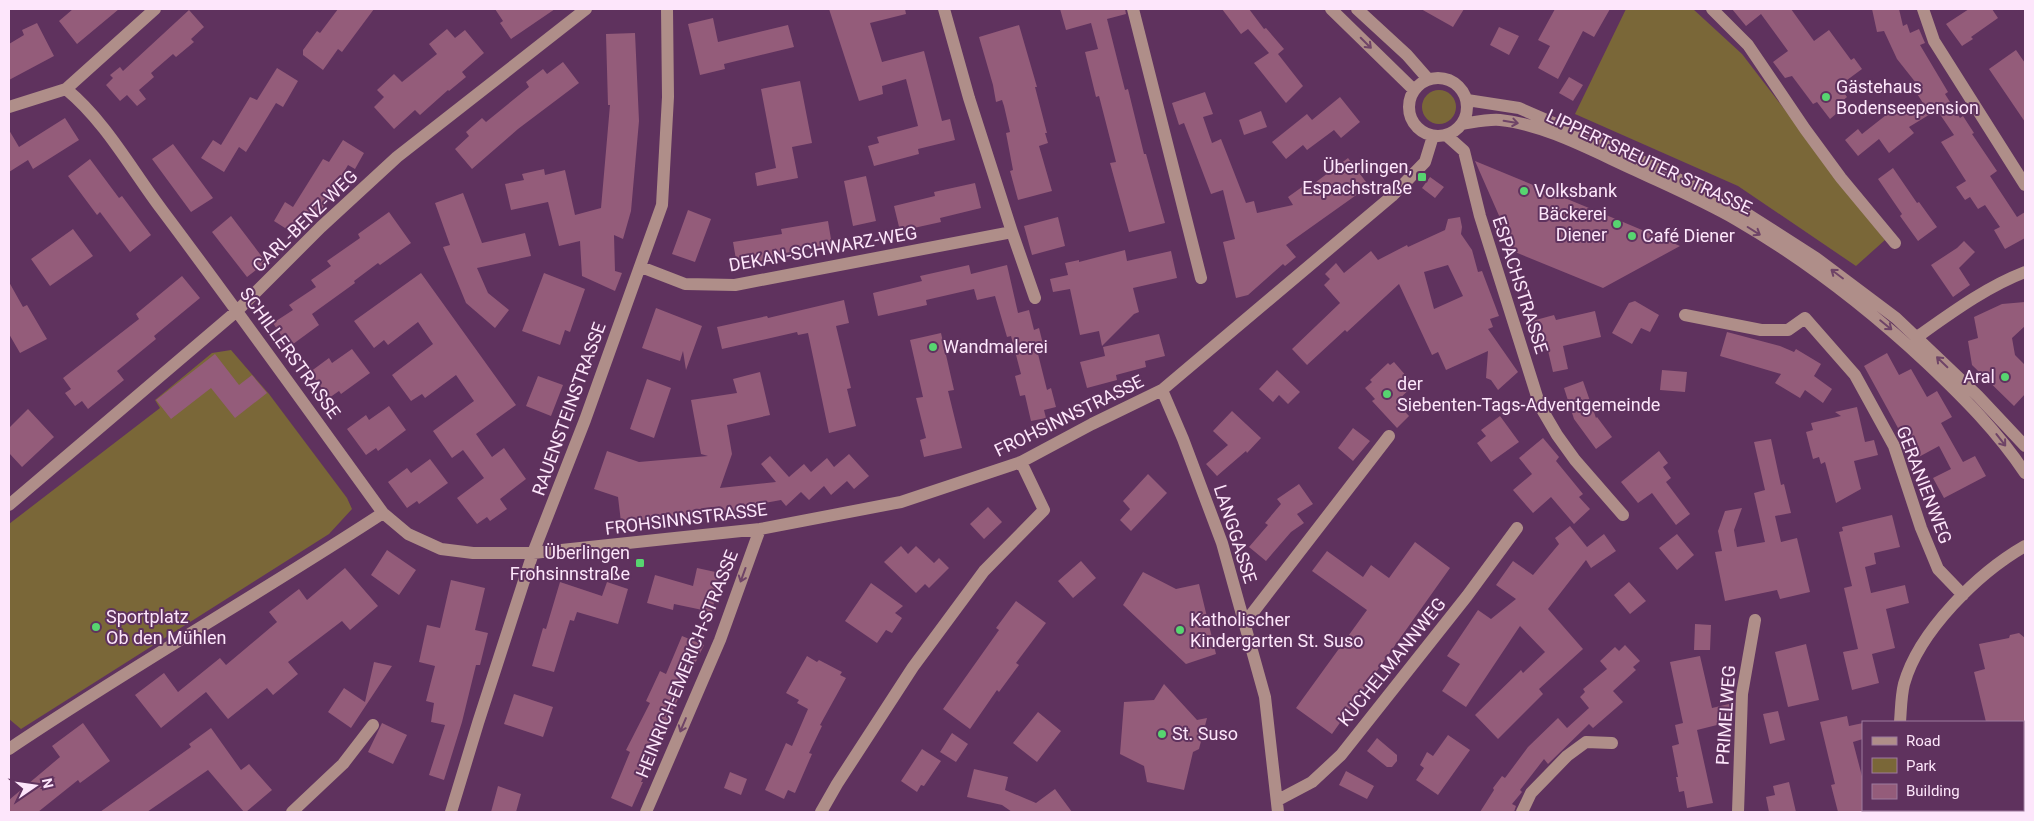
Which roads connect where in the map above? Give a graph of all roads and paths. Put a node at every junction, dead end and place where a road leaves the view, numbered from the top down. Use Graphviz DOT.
graph roads {
  1 [pos="155,9"];
  2 [pos="586,9"];
  3 [pos="667,9"];
  4 [pos="944,9"];
  5 [pos="1133,9"];
  6 [pos="1331,9"];
  7 [pos="1357,9"];
  8 [pos="1712,9"];
  9 [pos="1923,9"];
  10 [pos="1428,79"];
  11 [pos="66,90"];
  12 [pos="1414,90"];
  13 [pos="1467,100"];
  14 [pos="9,107"];
  15 [pos="1462,124"];
  16 [pos="1439,136"];
  17 [pos="2025,185"];
  18 [pos="1012,232"];
  19 [pos="1895,243"];
  20 [pos="641,267"];
  21 [pos="2025,272"];
  22 [pos="1201,278"];
  23 [pos="1035,298"];
  24 [pos="238,310"];
  25 [pos="1685,315"];
  26 [pos="1917,337"];
  27 [pos="1162,390"];
  28 [pos="1389,436"];
  29 [pos="2025,446"];
  30 [pos="1021,462"];
  31 [pos="2025,473"];
  32 [pos="9,505"];
  33 [pos="383,513"];
  34 [pos="1623,515"];
  35 [pos="1517,528"];
  36 [pos="760,529"];
  37 [pos="2025,546"];
  38 [pos="534,553"];
  39 [pos="1963,595"];
  40 [pos="1756,620"];
  41 [pos="1244,624"];
  42 [pos="1900,721"];
  43 [pos="373,725"];
  44 [pos="1612,743"];
  45 [pos="9,749"];
  46 [pos="1278,806"];
  47 [pos="292,812"];
  48 [pos="451,812"];
  49 [pos="646,812"];
  50 [pos="821,812"];
  51 [pos="1522,812"];
  52 [pos="1738,812"];
  1 -- 11 [label="street"];
  2 -- 24 [label="street, CARL-BENZ-WEG"];
  3 -- 20 [label="street, RAUENSTEINSTRASSE"];
  4 -- 18 [label="street"];
  5 -- 22 [label="street"];
  6 -- 12 [label="street, one-way"];
  7 -- 10 [label="street"];
  8 -- 19 [label="street"];
  9 -- 17 [label="street"];
  10 -- 12 [label="street"];
  10 -- 13 [label="street"];
  11 -- 14 [label="street"];
  11 -- 24 [label="street, SCHILLERSTRASSE"];
  12 -- 16 [label="street"];
  13 -- 15 [label="street"];
  26 -- 13 [label="street, LIPPERTSREUTER STRASSE, one-way"];
  15 -- 16 [label="street"];
  15 -- 31 [label="street, LIPPERTSREUTER STRASSE, one-way"];
  16 -- 27 [label="street, FROHSINNSTRASSE"];
  16 -- 34 [label="street, ESPACHSTRASSE"];
  18 -- 20 [label="street, DEKAN-SCHWARZ-WEG"];
  18 -- 23 [label="street"];
  20 -- 38 [label="street, RAUENSTEINSTRASSE"];
  21 -- 26 [label="street"];
  24 -- 32 [label="street, CARL-BENZ-WEG"];
  24 -- 33 [label="street, SCHILLERSTRASSE"];
  25 -- 39 [label="street, GERANIENWEG"];
  29 -- 26 [label="street, LIPPERTSREUTER STRASSE, one-way"];
  27 -- 30 [label="street, FROHSINNSTRASSE"];
  27 -- 41 [label="street, LANGGASSE"];
  28 -- 41 [label="street"];
  30 -- 36 [label="street, FROHSINNSTRASSE"];
  30 -- 50 [label="street"];
  33 -- 38 [label="street, SCHILLERSTRASSE"];
  33 -- 45 [label="street"];
  35 -- 46 [label="street, KUCHELMANNWEG"];
  36 -- 38 [label="street, FROHSINNSTRASSE"];
  36 -- 49 [label="street, HEINRICH-EMERICH-STRASSE, one-way"];
  37 -- 39 [label="street"];
  38 -- 48 [label="street, RAUENSTEINSTRASSE"];
  39 -- 42 [label="street"];
  40 -- 52 [label="street, PRIMELWEG"];
  41 -- 46 [label="street, LANGGASSE"];
  43 -- 47 [label="street"];
  44 -- 51 [label="street"];
}
